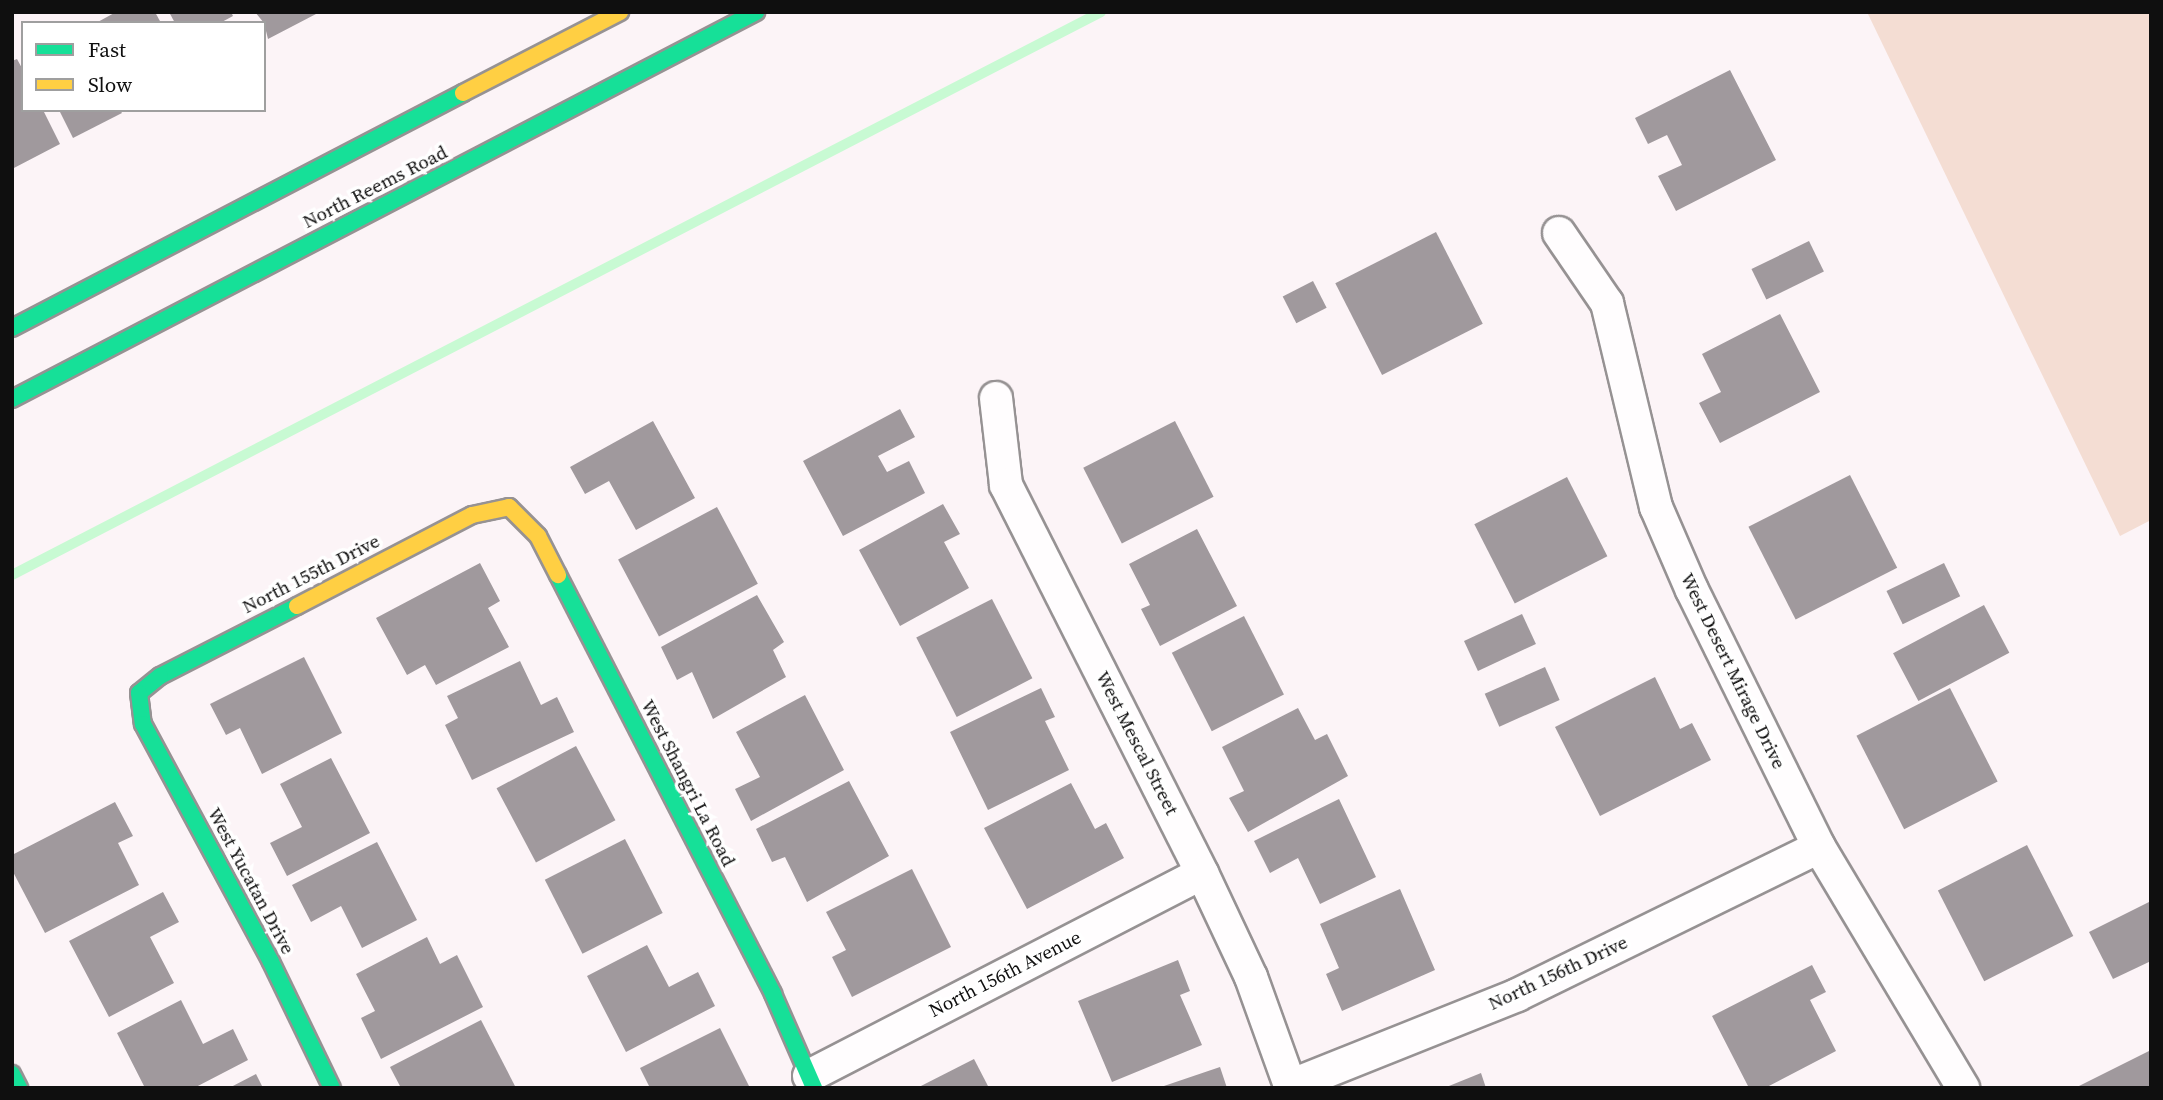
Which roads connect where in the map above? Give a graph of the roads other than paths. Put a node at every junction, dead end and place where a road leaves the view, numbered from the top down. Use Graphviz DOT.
graph roads {
  1 [pos="621,12"];
  2 [pos="756,12"];
  3 [pos="1559,233"];
  4 [pos="12,328"];
  5 [pos="996,398"];
  6 [pos="12,399"];
  7 [pos="509,508"];
  8 [pos="139,693"];
  9 [pos="1819,847"];
  10 [pos="1202,873"];
  11 [pos="12,1074"];
  12 [pos="811,1082"];
  13 [pos="1290,1087"];
  14 [pos="19,1088"];
  15 [pos="332,1088"];
  16 [pos="1963,1088"];
  1 -- 4 [label="street"];
  2 -- 6 [label="street, North Reems Road"];
  3 -- 9 [label="street, West Desert Mirage Drive"];
  5 -- 10 [label="street, West Mescal Street"];
  7 -- 8 [label="street, North 155th Drive"];
  7 -- 12 [label="street, West Shangri La Road"];
  8 -- 15 [label="street, West Yucatan Drive"];
  9 -- 13 [label="street, North 156th Drive"];
  9 -- 16 [label="street, West Desert Mirage Drive"];
  10 -- 12 [label="street, North 156th Avenue"];
  10 -- 13 [label="street, West Mescal Street"];
  11 -- 14 [label="street"];
}
